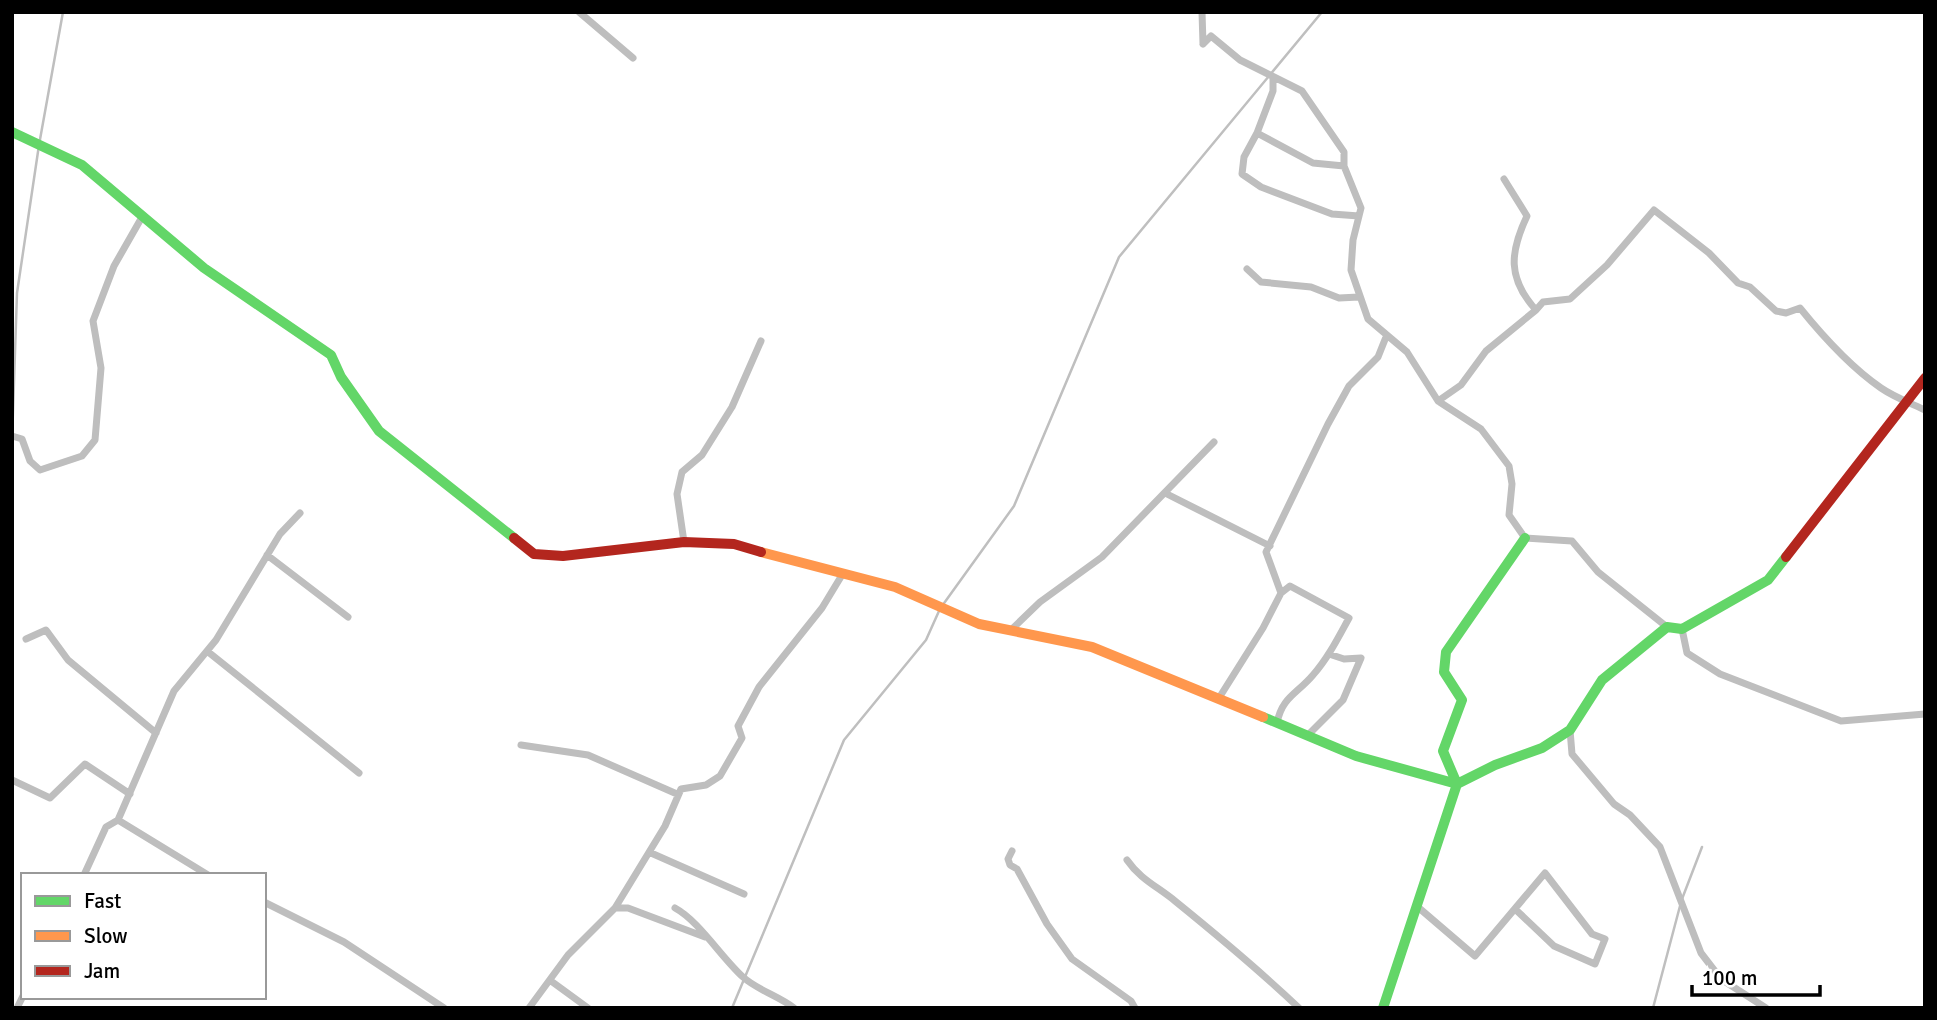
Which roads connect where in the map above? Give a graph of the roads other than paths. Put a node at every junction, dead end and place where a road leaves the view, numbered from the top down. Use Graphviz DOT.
graph roads {
  1 [pos="579,12"];
  2 [pos="1202,12"];
  3 [pos="633,58"];
  4 [pos="1273,78"];
  5 [pos="12,132"];
  6 [pos="1257,133"];
  7 [pos="1344,166"];
  8 [pos="1504,179"];
  9 [pos="1359,216"];
  10 [pos="142,217"];
  11 [pos="1247,270"];
  12 [pos="1359,297"];
  13 [pos="1536,310"];
  14 [pos="1385,337"];
  15 [pos="761,341"];
  16 [pos="1925,378"];
  17 [pos="1438,401"];
  18 [pos="1906,401"];
  19 [pos="1925,410"];
  20 [pos="12,436"];
  21 [pos="1214,442"];
  22 [pos="1165,493"];
  23 [pos="300,513"];
  24 [pos="1525,538"];
  25 [pos="684,542"];
  26 [pos="1270,546"];
  27 [pos="267,555"];
  28 [pos="842,575"];
  29 [pos="1280,593"];
  30 [pos="348,617"];
  31 [pos="1667,627"];
  32 [pos="1682,629"];
  33 [pos="1011,630"];
  34 [pos="26,639"];
  35 [pos="207,652"];
  36 [pos="1329,654"];
  37 [pos="1219,698"];
  38 [pos="1925,714"];
  39 [pos="1277,723"];
  40 [pos="1570,730"];
  41 [pos="156,733"];
  42 [pos="1307,736"];
  43 [pos="521,745"];
  44 [pos="359,773"];
  45 [pos="12,780"];
  46 [pos="1457,784"];
  47 [pos="130,794"];
  48 [pos="677,794"];
  49 [pos="118,820"];
  50 [pos="1012,851"];
  51 [pos="651,853"];
  52 [pos="1127,860"];
  53 [pos="85,873"];
  54 [pos="205,873"];
  55 [pos="744,894"];
  56 [pos="266,903"];
  57 [pos="615,908"];
  58 [pos="675,908"];
  59 [pos="1419,908"];
  60 [pos="1515,909"];
  61 [pos="705,937"];
  62 [pos="551,981"];
  63 [pos="444,1008"];
  64 [pos="529,1008"];
  65 [pos="587,1008"];
  66 [pos="794,1008"];
  67 [pos="1135,1008"];
  68 [pos="1299,1008"];
  69 [pos="1384,1008"];
  70 [pos="1766,1008"];
  1 -- 3 [label="street"];
  2 -- 4 [label="street"];
  4 -- 6 [label="street"];
  4 -- 7 [label="street"];
  5 -- 10 [label="street"];
  6 -- 7 [label="street"];
  6 -- 9 [label="street"];
  7 -- 9 [label="street"];
  8 -- 13 [label="street"];
  9 -- 12 [label="street"];
  10 -- 20 [label="street"];
  10 -- 25 [label="street"];
  11 -- 12 [label="street"];
  12 -- 14 [label="street"];
  13 -- 17 [label="street"];
  13 -- 18 [label="street"];
  14 -- 17 [label="street"];
  14 -- 26 [label="street"];
  15 -- 25 [label="street"];
  16 -- 18 [label="street"];
  17 -- 24 [label="street"];
  18 -- 19 [label="street"];
  18 -- 32 [label="street"];
  21 -- 22 [label="street"];
  22 -- 26 [label="street"];
  22 -- 33 [label="street"];
  23 -- 27 [label="street"];
  24 -- 31 [label="street"];
  24 -- 46 [label="street"];
  25 -- 28 [label="street"];
  26 -- 29 [label="street"];
  27 -- 30 [label="street"];
  27 -- 35 [label="street"];
  28 -- 33 [label="street"];
  28 -- 48 [label="street"];
  29 -- 36 [label="street"];
  29 -- 37 [label="street"];
  31 -- 32 [label="street"];
  31 -- 40 [label="street"];
  32 -- 38 [label="street"];
  33 -- 37 [label="street"];
  34 -- 41 [label="street"];
  35 -- 41 [label="street"];
  35 -- 44 [label="street"];
  36 -- 39 [label="street"];
  36 -- 42 [label="street"];
  37 -- 39 [label="street"];
  39 -- 42 [label="street"];
  40 -- 46 [label="street"];
  40 -- 70 [label="street"];
  41 -- 47 [label="street"];
  42 -- 46 [label="street"];
  43 -- 48 [label="street"];
  45 -- 47 [label="street"];
  46 -- 59 [label="street"];
  47 -- 49 [label="street"];
  48 -- 51 [label="street"];
  49 -- 53 [label="street"];
  49 -- 54 [label="street"];
  50 -- 67 [label="street"];
  51 -- 55 [label="street"];
  51 -- 57 [label="street"];
  52 -- 68 [label="street"];
  56 -- 63 [label="street"];
  57 -- 61 [label="street"];
  57 -- 62 [label="street"];
  58 -- 61 [label="street"];
  59 -- 60 [label="street"];
  59 -- 69 [label="street"];
  60 -- 60 [label="street"];
  61 -- 66 [label="street"];
  62 -- 64 [label="street"];
  62 -- 65 [label="street"];
}
